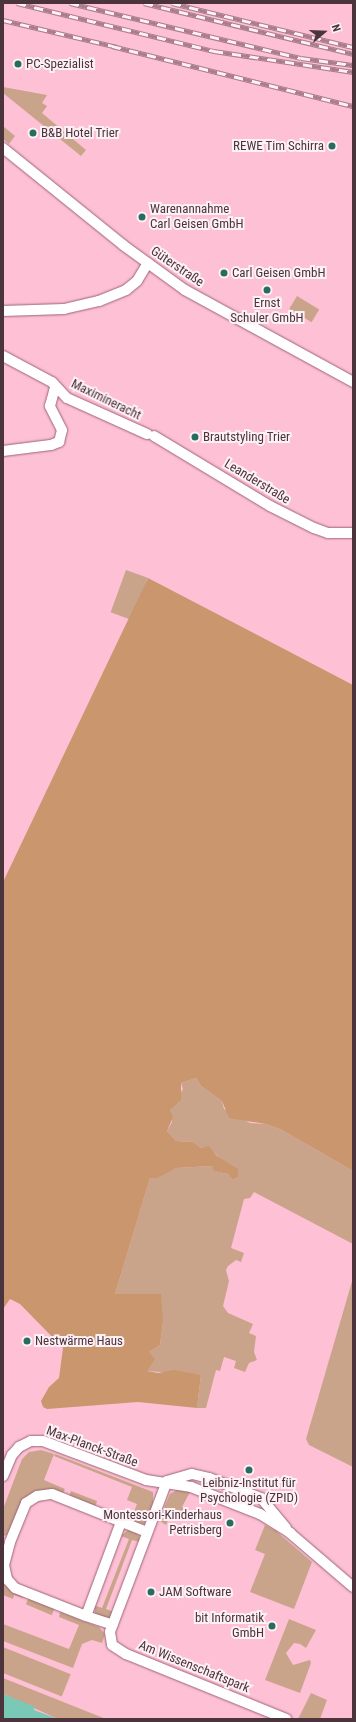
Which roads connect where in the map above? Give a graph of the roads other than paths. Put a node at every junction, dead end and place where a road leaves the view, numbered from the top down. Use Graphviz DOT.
graph roads {
  1 [pos="3,148"];
  2 [pos="148,263"];
  3 [pos="3,311"];
  4 [pos="3,356"];
  5 [pos="353,382"];
  6 [pos="55,387"];
  7 [pos="151,435"];
  8 [pos="3,451"];
  9 [pos="353,533"];
  10 [pos="3,1476"];
  11 [pos="167,1481"];
  12 [pos="121,1522"];
  13 [pos="147,1532"];
  14 [pos="290,1533"];
  15 [pos="7,1540"];
  16 [pos="353,1587"];
  17 [pos="86,1616"];
  18 [pos="113,1626"];
  19 [pos="286,1719"];
  1 -- 2 [label="street, Güterstraße"];
  2 -- 3 [label="street"];
  2 -- 5 [label="street, Güterstraße"];
  4 -- 6 [label="street, Maximineracht"];
  6 -- 7 [label="street, Maximineracht"];
  6 -- 8 [label="street, Maximineracht"];
  7 -- 9 [label="street, Leanderstraße"];
  10 -- 11 [label="street, Max-Planck-Straße"];
  11 -- 13 [label="street, Am Wissenschaftspark"];
  11 -- 14 [label="street, Max-Planck-Straße"];
  11 -- 14 [label="street, Max-Planck-Straße"];
  12 -- 13 [label="street"];
  12 -- 15 [label="street"];
  12 -- 17 [label="street"];
  13 -- 18 [label="street, Am Wissenschaftspark"];
  14 -- 16 [label="street, Max-Planck-Straße"];
  15 -- 17 [label="street"];
  17 -- 18 [label="street"];
  18 -- 19 [label="street, Am Wissenschaftspark"];
}
